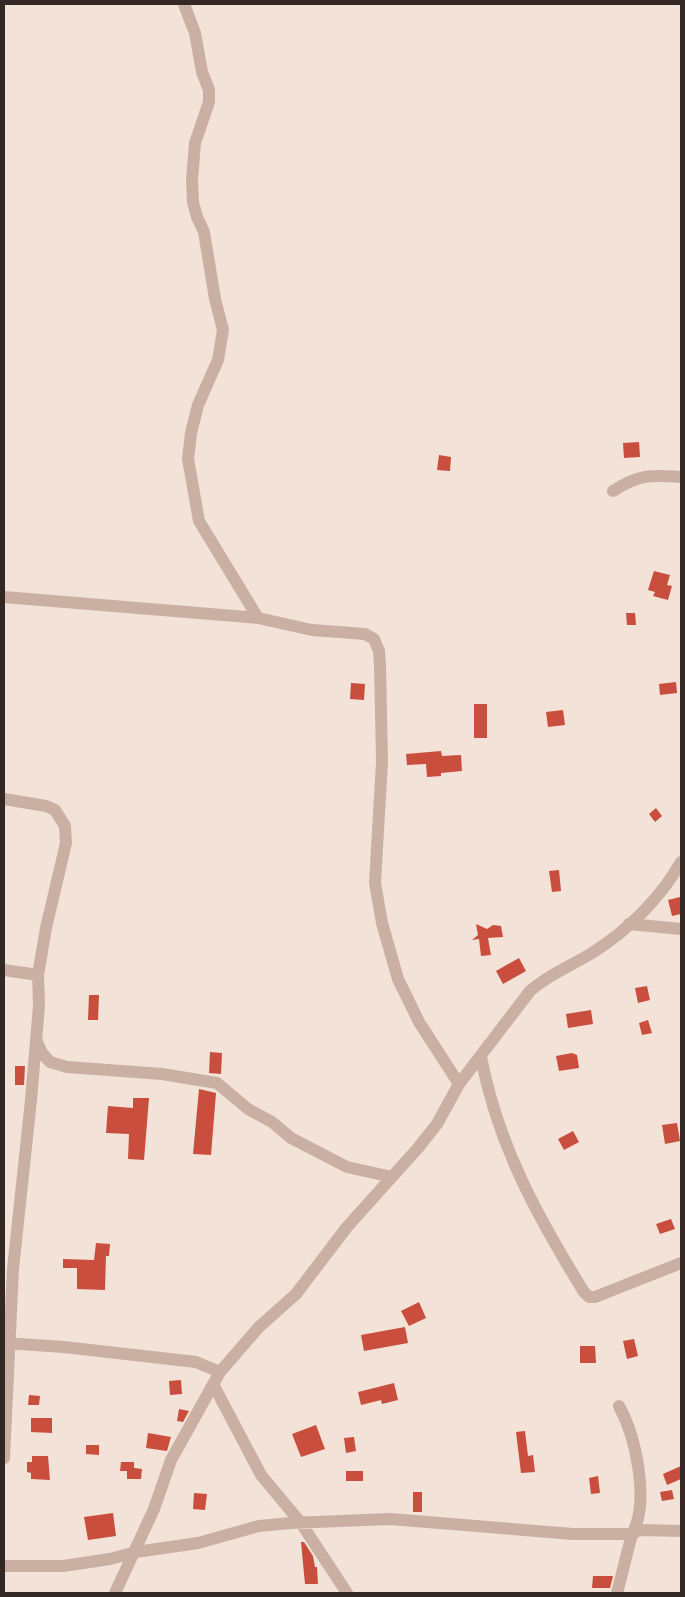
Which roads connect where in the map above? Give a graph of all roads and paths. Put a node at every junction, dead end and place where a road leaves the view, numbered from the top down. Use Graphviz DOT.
graph roads {
  1 [pos="184,4"];
  2 [pos="681,476"];
  3 [pos="613,491"];
  4 [pos="4,597"];
  5 [pos="258,618"];
  6 [pos="4,799"];
  7 [pos="681,862"];
  8 [pos="629,924"];
  9 [pos="681,929"];
  10 [pos="4,970"];
  11 [pos="38,975"];
  12 [pos="36,1040"];
  13 [pos="482,1056"];
  14 [pos="460,1084"];
  15 [pos="392,1177"];
  16 [pos="681,1263"];
  17 [pos="7,1343"];
  18 [pos="220,1372"];
  19 [pos="213,1384"];
  20 [pos="619,1406"];
  21 [pos="4,1458"];
  22 [pos="301,1523"];
  23 [pos="681,1531"];
  24 [pos="632,1534"];
  25 [pos="136,1552"];
  26 [pos="4,1566"];
  27 [pos="115,1593"];
  28 [pos="347,1593"];
  29 [pos="617,1593"];
  1 -- 5 [label="street"];
  2 -- 3 [label="street"];
  4 -- 5 [label="street"];
  5 -- 14 [label="street"];
  6 -- 11 [label="street"];
  7 -- 8 [label="street"];
  8 -- 9 [label="street"];
  8 -- 13 [label="street"];
  10 -- 11 [label="street"];
  11 -- 12 [label="street"];
  12 -- 15 [label="street"];
  12 -- 17 [label="street"];
  13 -- 14 [label="street"];
  13 -- 16 [label="street"];
  14 -- 15 [label="street"];
  15 -- 18 [label="street"];
  17 -- 18 [label="street"];
  17 -- 21 [label="street"];
  18 -- 19 [label="street"];
  19 -- 22 [label="street"];
  19 -- 25 [label="street"];
  20 -- 24 [label="street"];
  22 -- 24 [label="street"];
  22 -- 25 [label="street"];
  22 -- 28 [label="street"];
  23 -- 24 [label="street"];
  24 -- 29 [label="street"];
  25 -- 26 [label="street"];
  25 -- 27 [label="street"];
}
